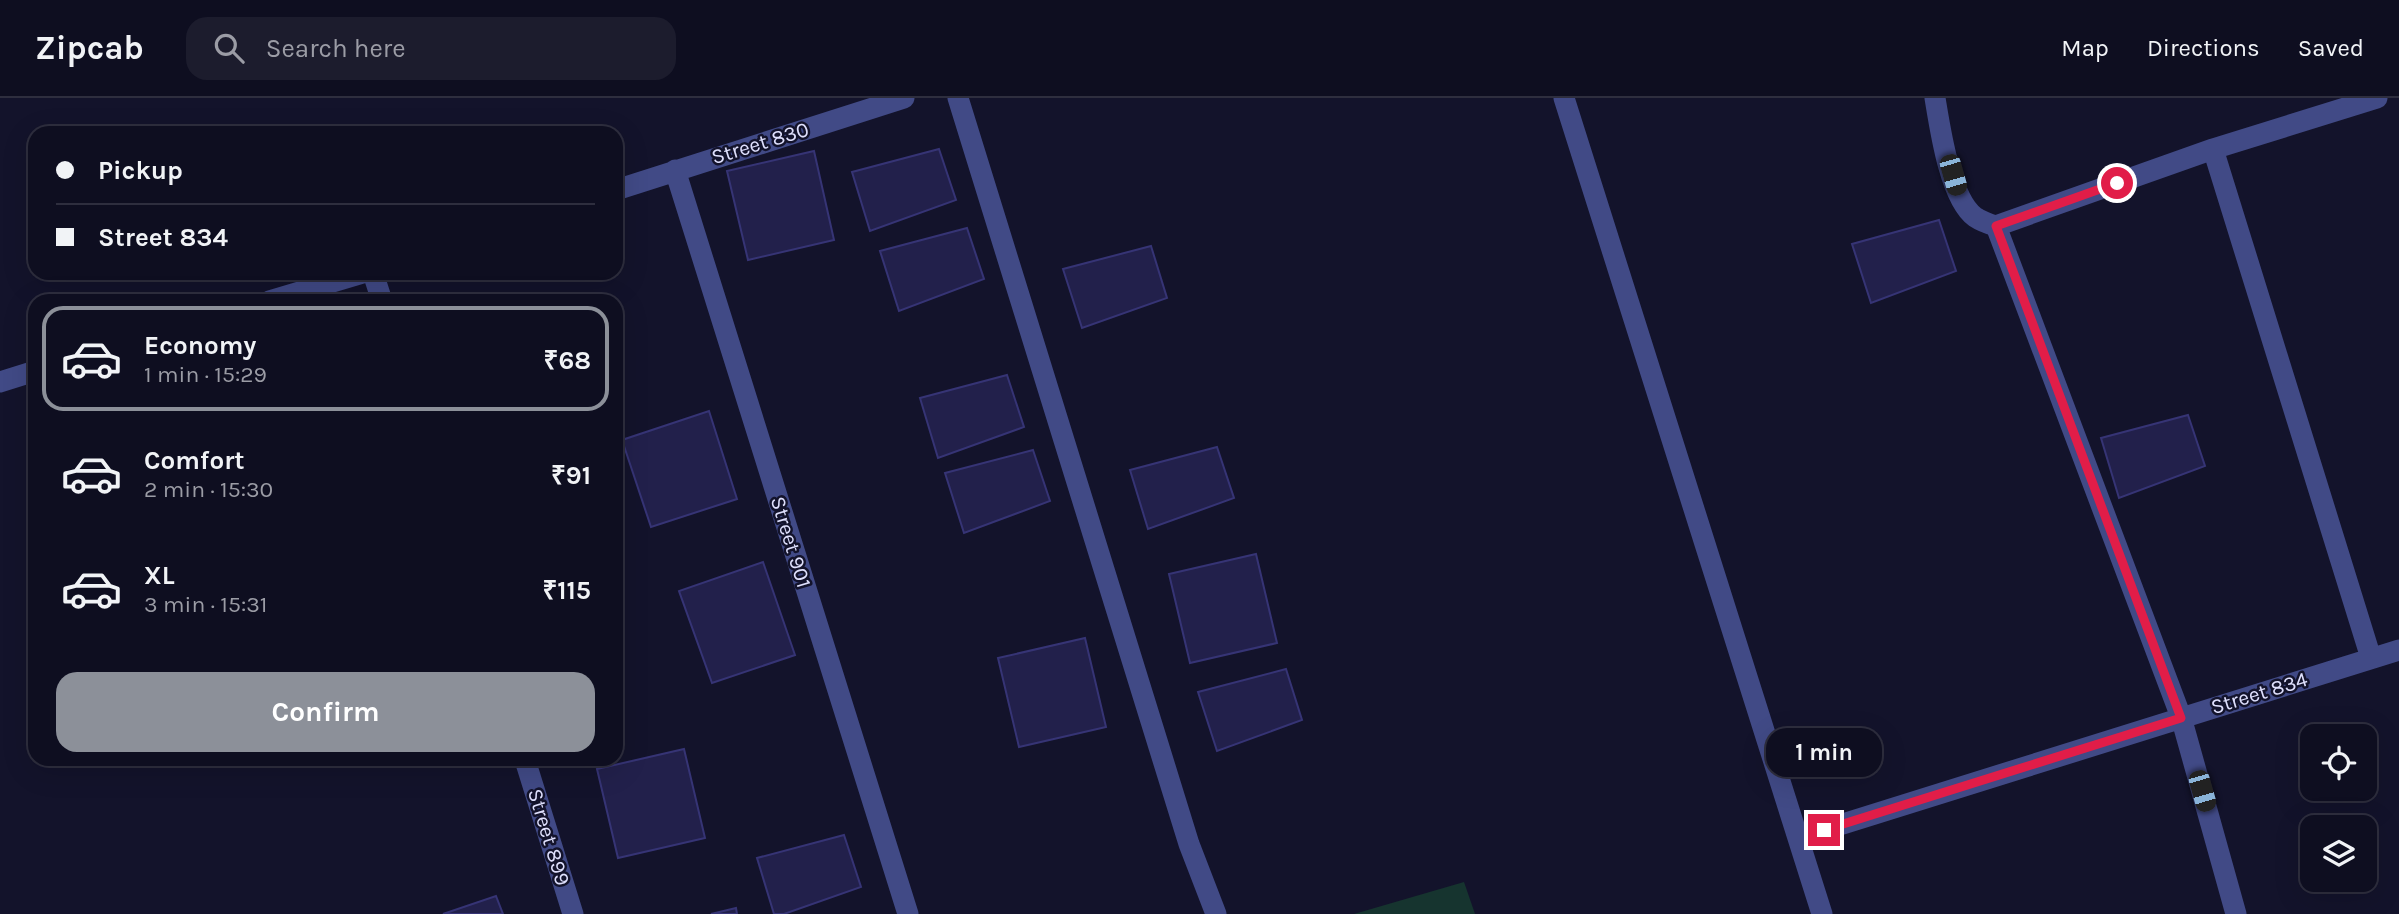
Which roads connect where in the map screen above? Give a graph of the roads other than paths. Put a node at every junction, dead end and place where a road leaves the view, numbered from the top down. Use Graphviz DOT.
graph roads {
  1 [pos="904,98"];
  2 [pos="958,98"];
  3 [pos="1564,98"];
  4 [pos="1935,98"];
  5 [pos="2376,98"];
  6 [pos="2213,149"];
  7 [pos="675,170"];
  8 [pos="623,188"];
  9 [pos="1996,226"];
  10 [pos="340,280"];
  11 [pos="293,294"];
  12 [pos="28,373"];
  13 [pos="0,382"];
  14 [pos="2399,651"];
  15 [pos="2371,658"];
  16 [pos="2181,718"];
  17 [pos="527,766"];
  18 [pos="1798,838"];
  19 [pos="573,914"];
  20 [pos="908,914"];
  21 [pos="1216,914"];
  22 [pos="1822,914"];
  23 [pos="2236,914"];
  1 -- 7 [label="street, Street 830"];
  2 -- 21 [label="street"];
  3 -- 18 [label="street"];
  4 -- 9 [label="street"];
  5 -- 6 [label="street"];
  6 -- 9 [label="street"];
  6 -- 15 [label="street"];
  7 -- 8 [label="street, Street 830"];
  7 -- 20 [label="street, Street 901"];
  9 -- 16 [label="street"];
  10 -- 11 [label="street"];
  12 -- 13 [label="street"];
  14 -- 15 [label="street, Street 834"];
  15 -- 16 [label="street, Street 834"];
  16 -- 18 [label="street, Street 834"];
  16 -- 23 [label="street"];
  17 -- 19 [label="street, Street 899"];
  18 -- 22 [label="street"];
}
